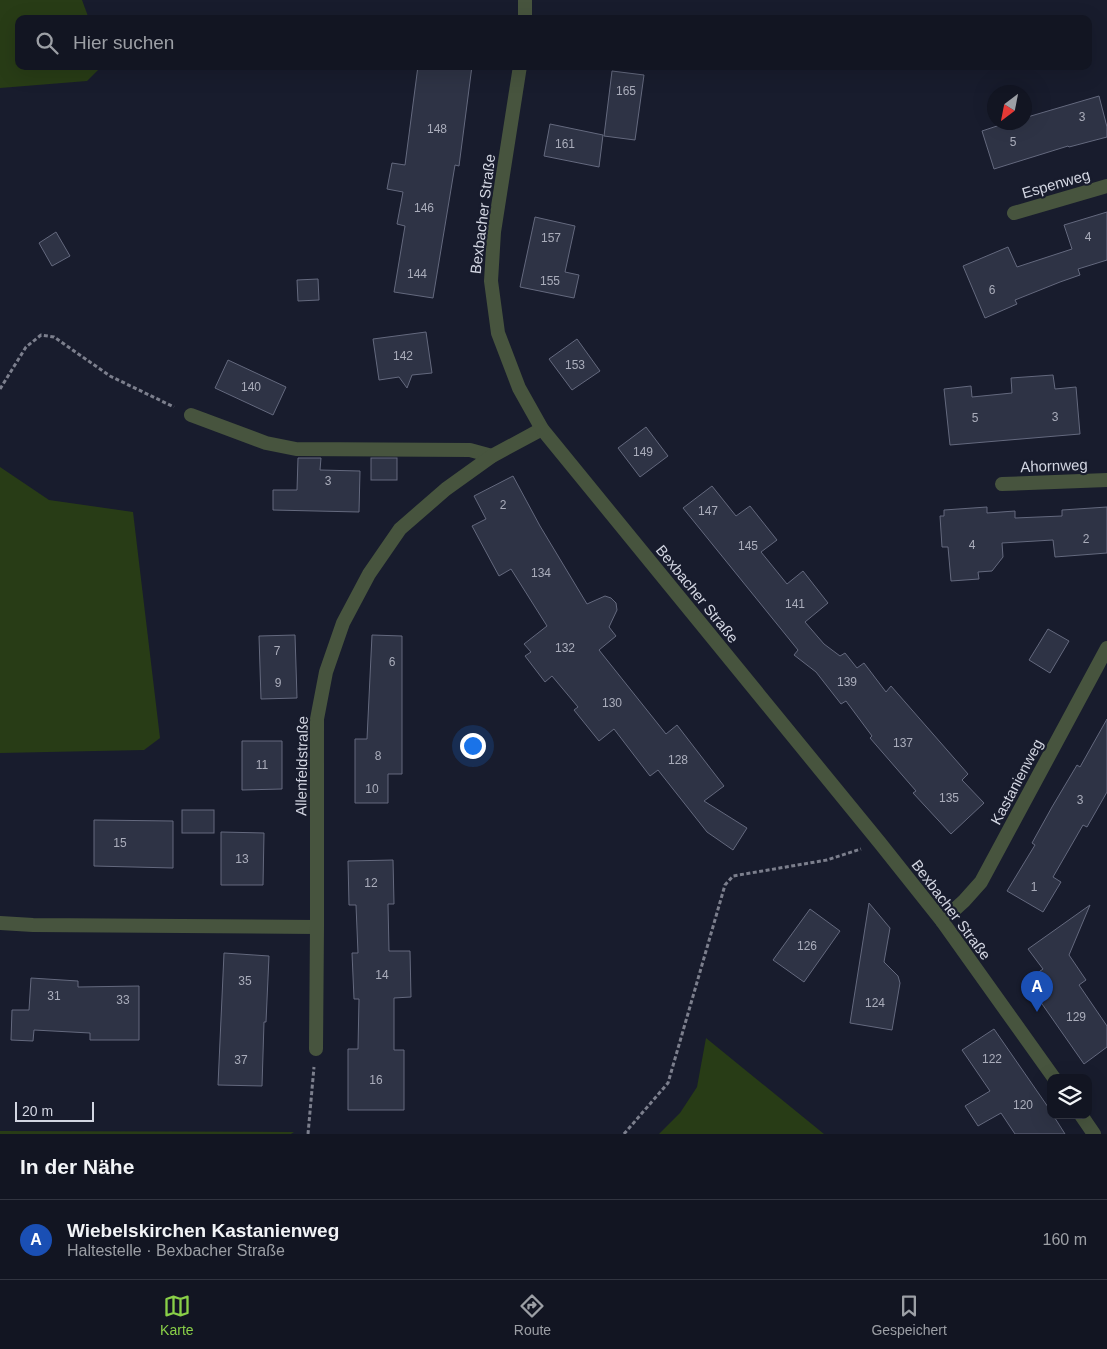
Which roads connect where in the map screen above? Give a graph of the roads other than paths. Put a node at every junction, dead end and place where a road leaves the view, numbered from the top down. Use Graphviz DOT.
graph roads {
  1 [pos="525,0"];
  2 [pos="525,15"];
  3 [pos="519,70"];
  4 [pos="1107,186"];
  5 [pos="1014,213"];
  6 [pos="191,415"];
  7 [pos="542,429"];
  8 [pos="492,456"];
  9 [pos="1107,480"];
  10 [pos="1002,484"];
  11 [pos="1107,648"];
  12 [pos="942,921"];
  13 [pos="0,923"];
  14 [pos="317,926"];
  15 [pos="316,1049"];
  16 [pos="1051,1074"];
  17 [pos="1084,1119"];
  18 [pos="1094,1134"];
  1 -- 2 [label="street"];
  3 -- 7 [label="street, Bexbacher Straße"];
  4 -- 5 [label="street, Espenweg"];
  6 -- 8 [label="street"];
  7 -- 8 [label="street, Allenfeldstraße"];
  7 -- 12 [label="street, Bexbacher Straße"];
  8 -- 14 [label="street, Allenfeldstraße"];
  9 -- 10 [label="street, Ahornweg"];
  11 -- 12 [label="street, Kastanienweg"];
  12 -- 16 [label="street, Bexbacher Straße"];
  13 -- 14 [label="street"];
  14 -- 15 [label="street, Allenfeldstraße"];
  17 -- 18 [label="street"];
}
